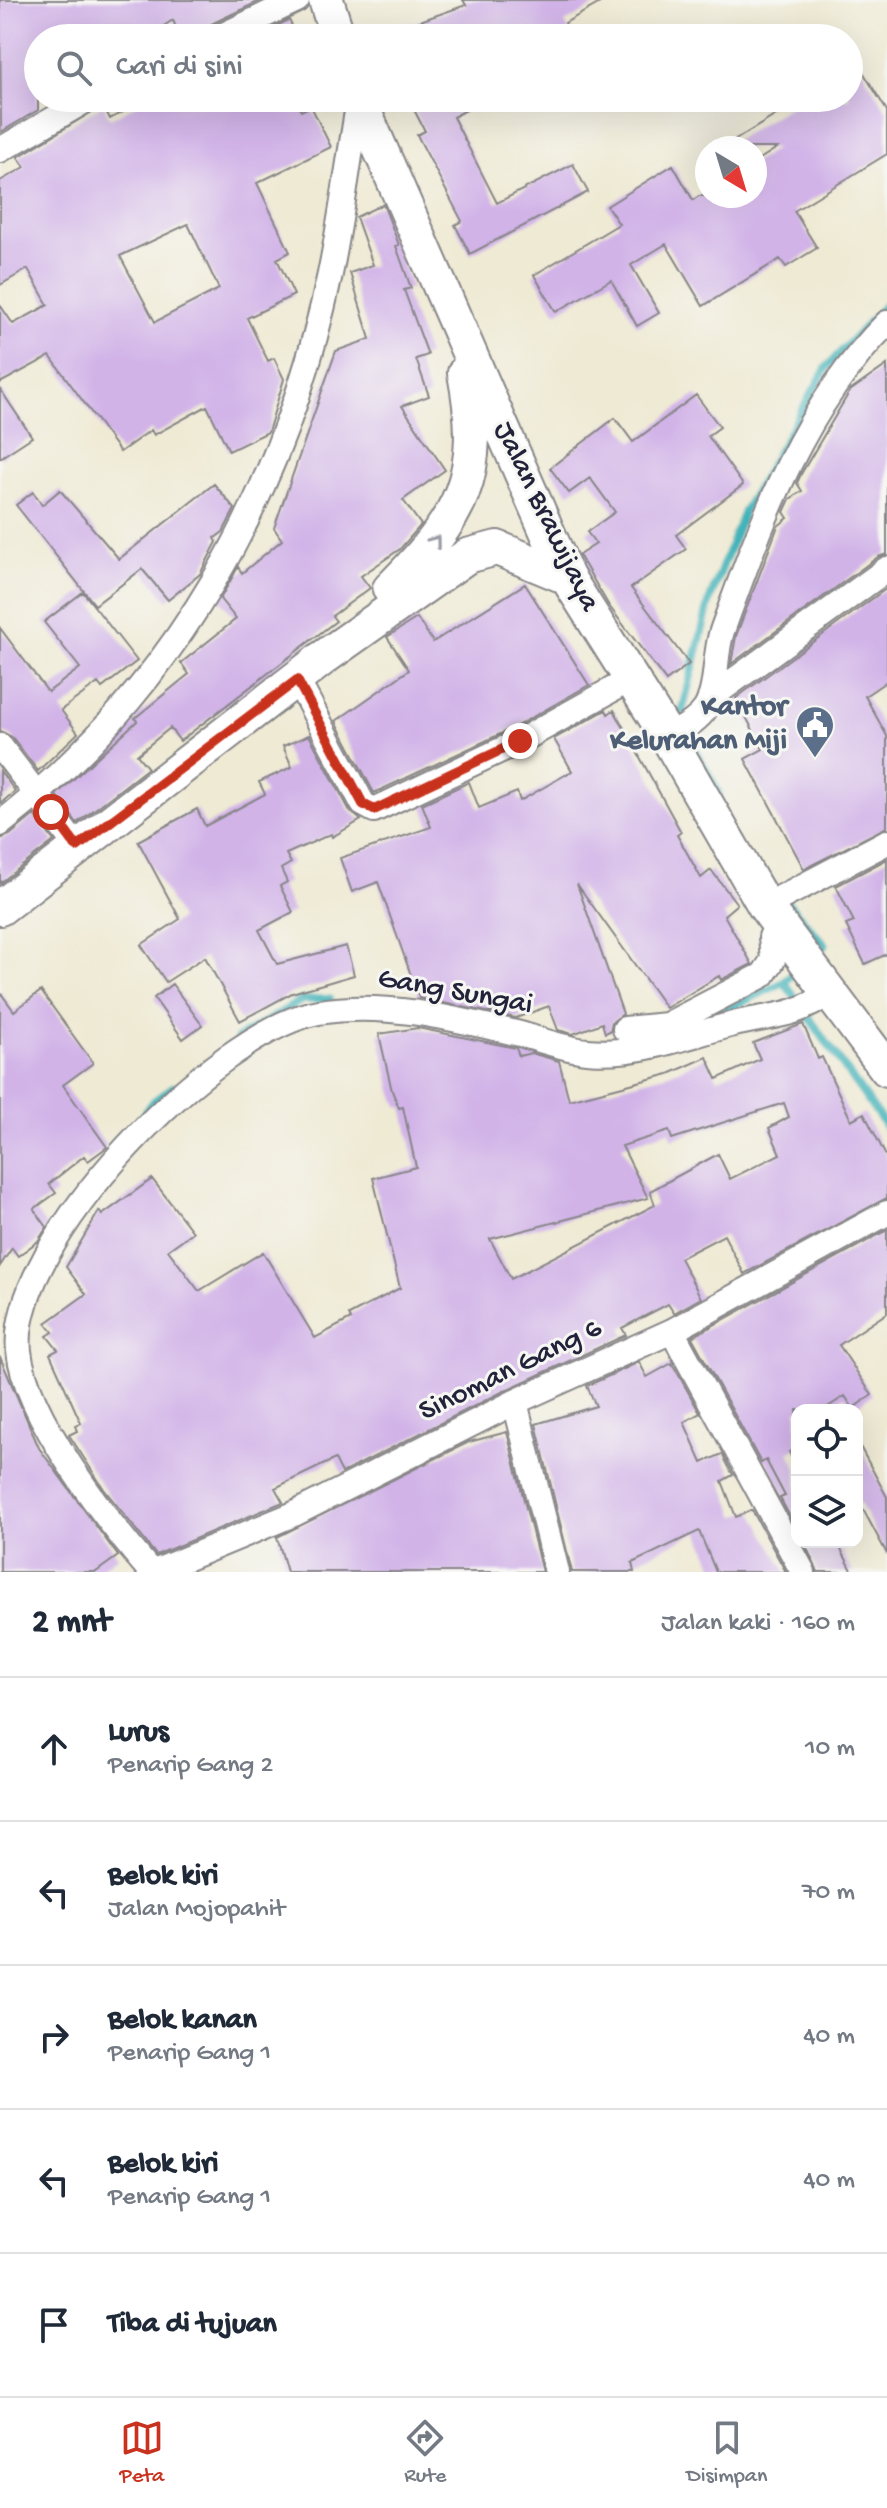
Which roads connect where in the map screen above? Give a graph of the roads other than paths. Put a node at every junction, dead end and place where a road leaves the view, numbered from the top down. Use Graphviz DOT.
graph roads {
  1 [pos="297,0"];
  2 [pos="326,0"];
  3 [pos="246,24"];
  4 [pos="334,24"];
  5 [pos="66,112"];
  6 [pos="356,112"];
  7 [pos="364,112"];
  8 [pos="0,150"];
  9 [pos="454,317"];
  10 [pos="887,323"];
  11 [pos="887,569"];
  12 [pos="567,577"];
  13 [pos="323,658"];
  14 [pos="618,686"];
  15 [pos="303,691"];
  16 [pos="710,698"];
  17 [pos="682,728"];
  18 [pos="0,746"];
  19 [pos="38,795"];
  20 [pos="0,824"];
  21 [pos="887,842"];
  22 [pos="77,847"];
  23 [pos="0,908"];
  24 [pos="776,918"];
  25 [pos="815,999"];
  26 [pos="625,1029"];
  27 [pos="887,1069"];
  28 [pos="887,1213"];
  29 [pos="672,1331"];
  30 [pos="515,1402"];
  31 [pos="152,1572"];
  32 [pos="557,1572"];
  33 [pos="803,1572"];
  1 -- 3 [label="street"];
  2 -- 4 [label="main road"];
  5 -- 8 [label="street"];
  6 -- 19 [label="street"];
  7 -- 9 [label="main road, Jalan Brawijaya"];
  9 -- 12 [label="main road, Jalan Brawijaya"];
  13 -- 9 [label="main road, one-way"];
  10 -- 16 [label="street"];
  11 -- 16 [label="street"];
  12 -- 13 [label="main road"];
  12 -- 14 [label="main road, Jalan Brawijaya"];
  13 -- 15 [label="main road"];
  14 -- 15 [label="street"];
  14 -- 17 [label="main road, Jalan Brawijaya"];
  15 -- 22 [label="main road"];
  16 -- 17 [label="street"];
  17 -- 24 [label="main road, Jalan Brawijaya"];
  18 -- 19 [label="street"];
  19 -- 20 [label="street"];
  19 -- 22 [label="street"];
  21 -- 24 [label="street"];
  22 -- 23 [label="main road"];
  24 -- 25 [label="main road, Jalan Brawijaya"];
  24 -- 26 [label="street"];
  25 -- 27 [label="main road, Jalan Brawijaya"];
  25 -- 31 [label="street, Gang Sungai"];
  28 -- 29 [label="street, Sinoman Gang 6"];
  29 -- 30 [label="street, Sinoman Gang 6"];
  29 -- 33 [label="street"];
  30 -- 31 [label="street, Sinoman Gang 6"];
  30 -- 32 [label="street"];
}
